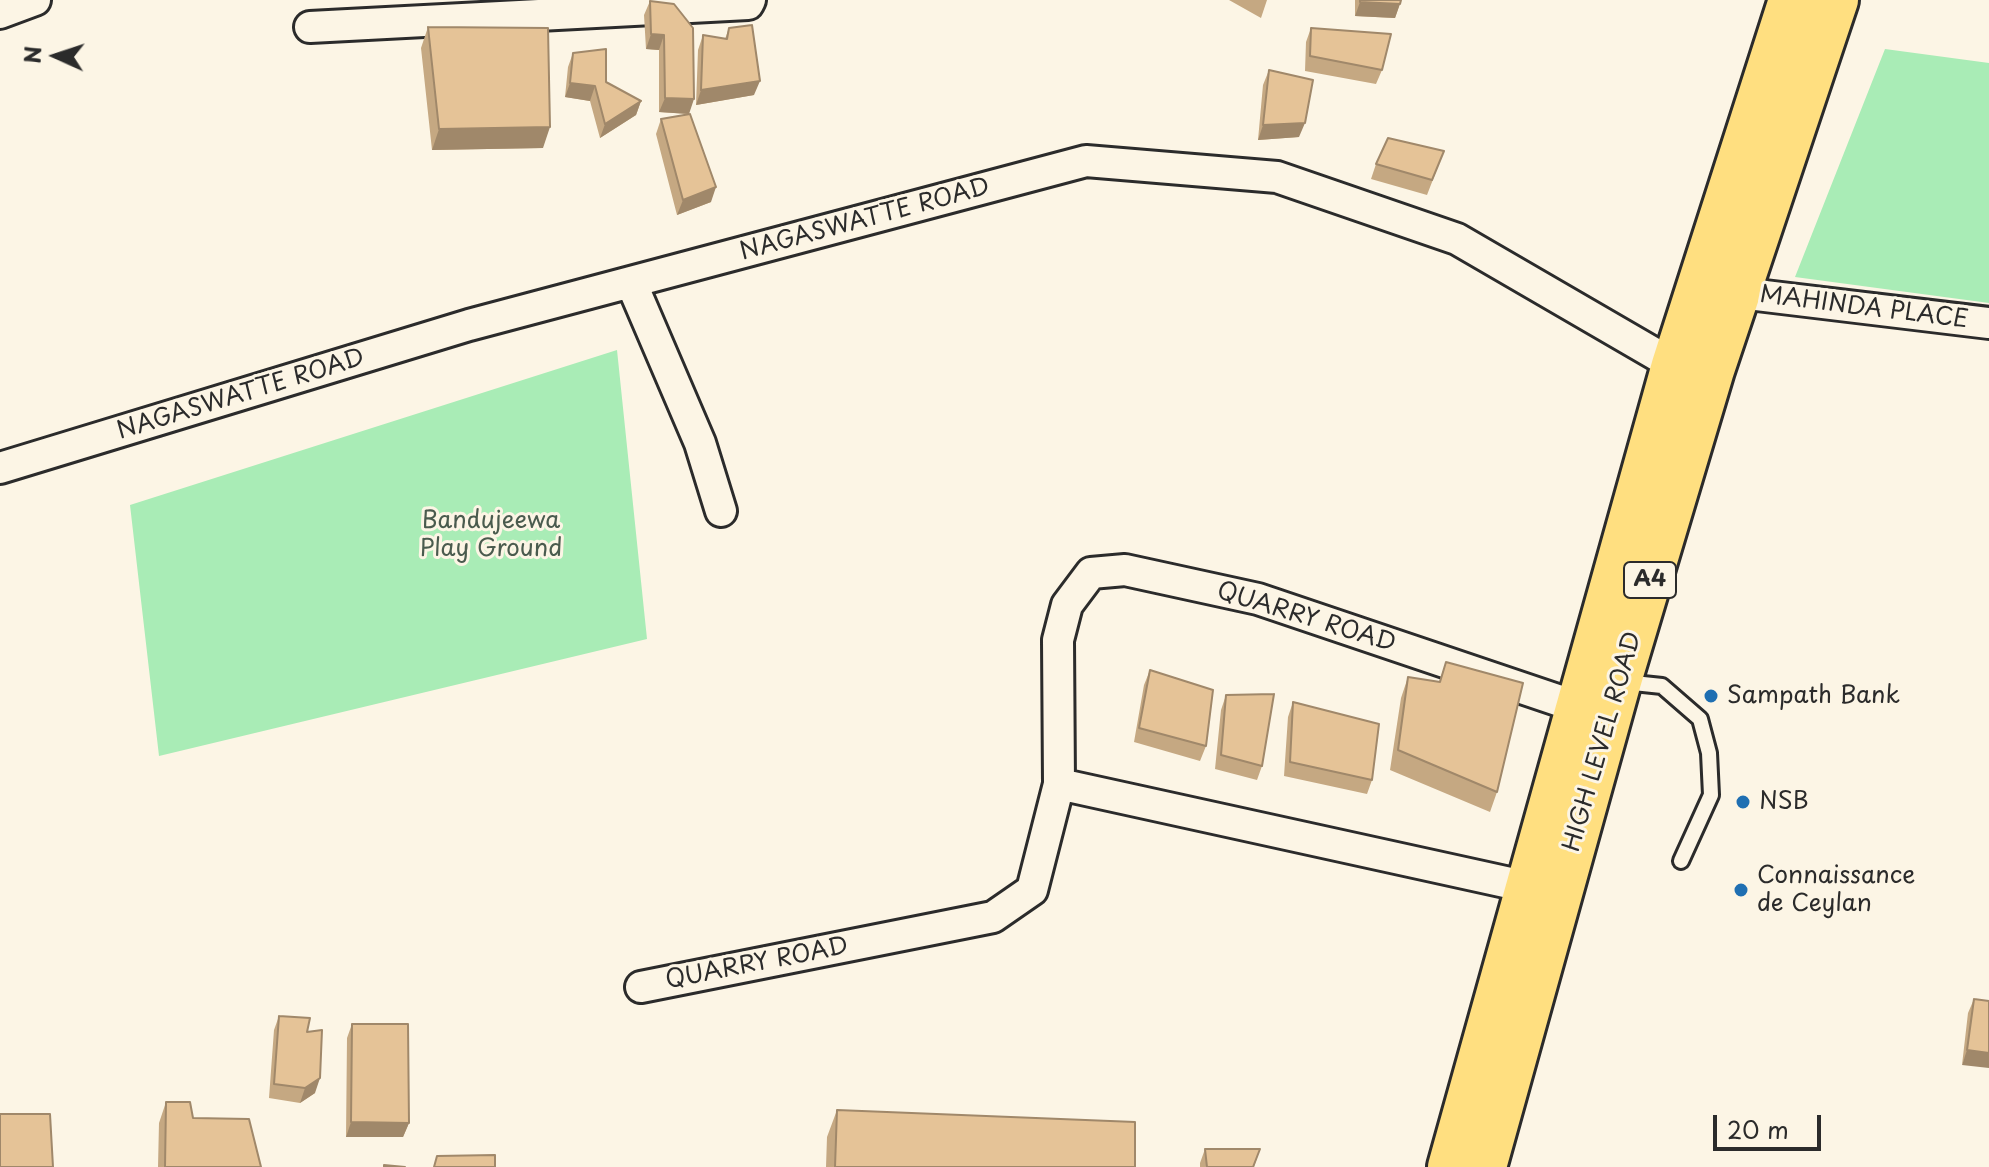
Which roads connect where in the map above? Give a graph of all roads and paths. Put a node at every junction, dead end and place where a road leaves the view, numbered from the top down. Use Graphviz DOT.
graph roads {
  1 [pos="35,0"];
  2 [pos="750,0"];
  3 [pos="1791,0"];
  4 [pos="1836,0"];
  5 [pos="0,13"];
  6 [pos="310,27"];
  7 [pos="631,282"];
  8 [pos="1740,293"];
  9 [pos="1989,323"];
  10 [pos="1693,367"];
  11 [pos="0,468"];
  12 [pos="721,511"];
  13 [pos="1619,681"];
  14 [pos="1578,707"];
  15 [pos="1059,784"];
  16 [pos="1681,861"];
  17 [pos="1528,887"];
  18 [pos="641,987"];
  19 [pos="1450,1167"];
  20 [pos="1484,1167"];
  1 -- 5 [label="street"];
  2 -- 6 [label="street"];
  3 -- 10 [label="highway, HIGH LEVEL ROAD / A4"];
  4 -- 8 [label="highway, HIGH LEVEL ROAD / A4"];
  7 -- 10 [label="street, NAGASWATTE ROAD"];
  7 -- 11 [label="street, NAGASWATTE ROAD"];
  7 -- 12 [label="street"];
  8 -- 9 [label="street, MAHINDA PLACE"];
  8 -- 10 [label="highway, HIGH LEVEL ROAD / A4"];
  10 -- 13 [label="highway, HIGH LEVEL ROAD / A4"];
  10 -- 14 [label="highway, HIGH LEVEL ROAD / A4"];
  13 -- 16 [label="lane"];
  13 -- 20 [label="highway, HIGH LEVEL ROAD / A4"];
  14 -- 15 [label="street, QUARRY ROAD"];
  14 -- 17 [label="highway, HIGH LEVEL ROAD / A4"];
  15 -- 17 [label="street"];
  15 -- 18 [label="street, QUARRY ROAD"];
  17 -- 19 [label="highway, HIGH LEVEL ROAD / A4"];
}
